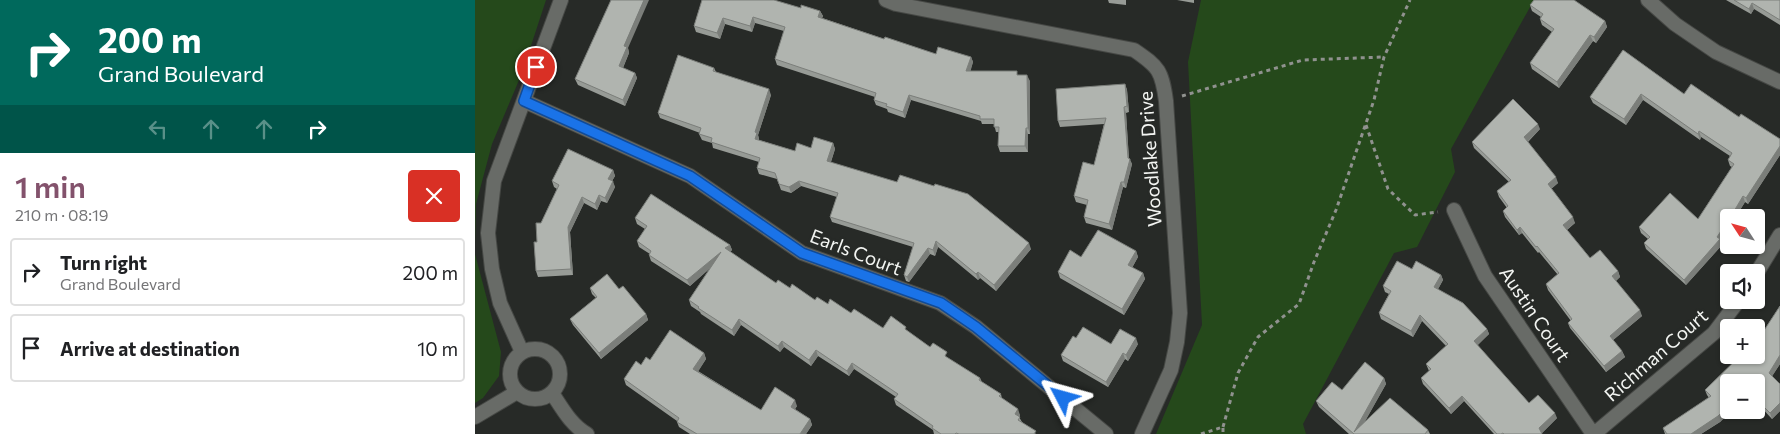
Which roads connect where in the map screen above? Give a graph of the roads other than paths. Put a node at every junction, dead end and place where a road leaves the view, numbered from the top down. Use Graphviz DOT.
graph roads {
  1 [pos="561,0"];
  2 [pos="886,0"];
  3 [pos="1648,0"];
  4 [pos="1780,82"];
  5 [pos="524,101"];
  6 [pos="1455,210"];
  7 [pos="1780,235"];
  8 [pos="1762,264"];
  9 [pos="1732,309"];
  10 [pos="521,352"];
  11 [pos="517,392"];
  12 [pos="552,393"];
  13 [pos="475,417"];
  14 [pos="587,434"];
  15 [pos="1107,434"];
  16 [pos="1142,434"];
  17 [pos="1593,434"];
  1 -- 5 [label="street"];
  2 -- 16 [label="street, Woodlake Drive"];
  3 -- 4 [label="street"];
  5 -- 10 [label="street"];
  5 -- 15 [label="street, Earls Court"];
  6 -- 17 [label="street, Austin Court"];
  7 -- 8 [label="street"];
  9 -- 17 [label="street, Richman Court"];
  10 -- 11 [label="street"];
  10 -- 12 [label="street"];
  11 -- 12 [label="street"];
  11 -- 13 [label="street"];
  12 -- 14 [label="street"];
}
